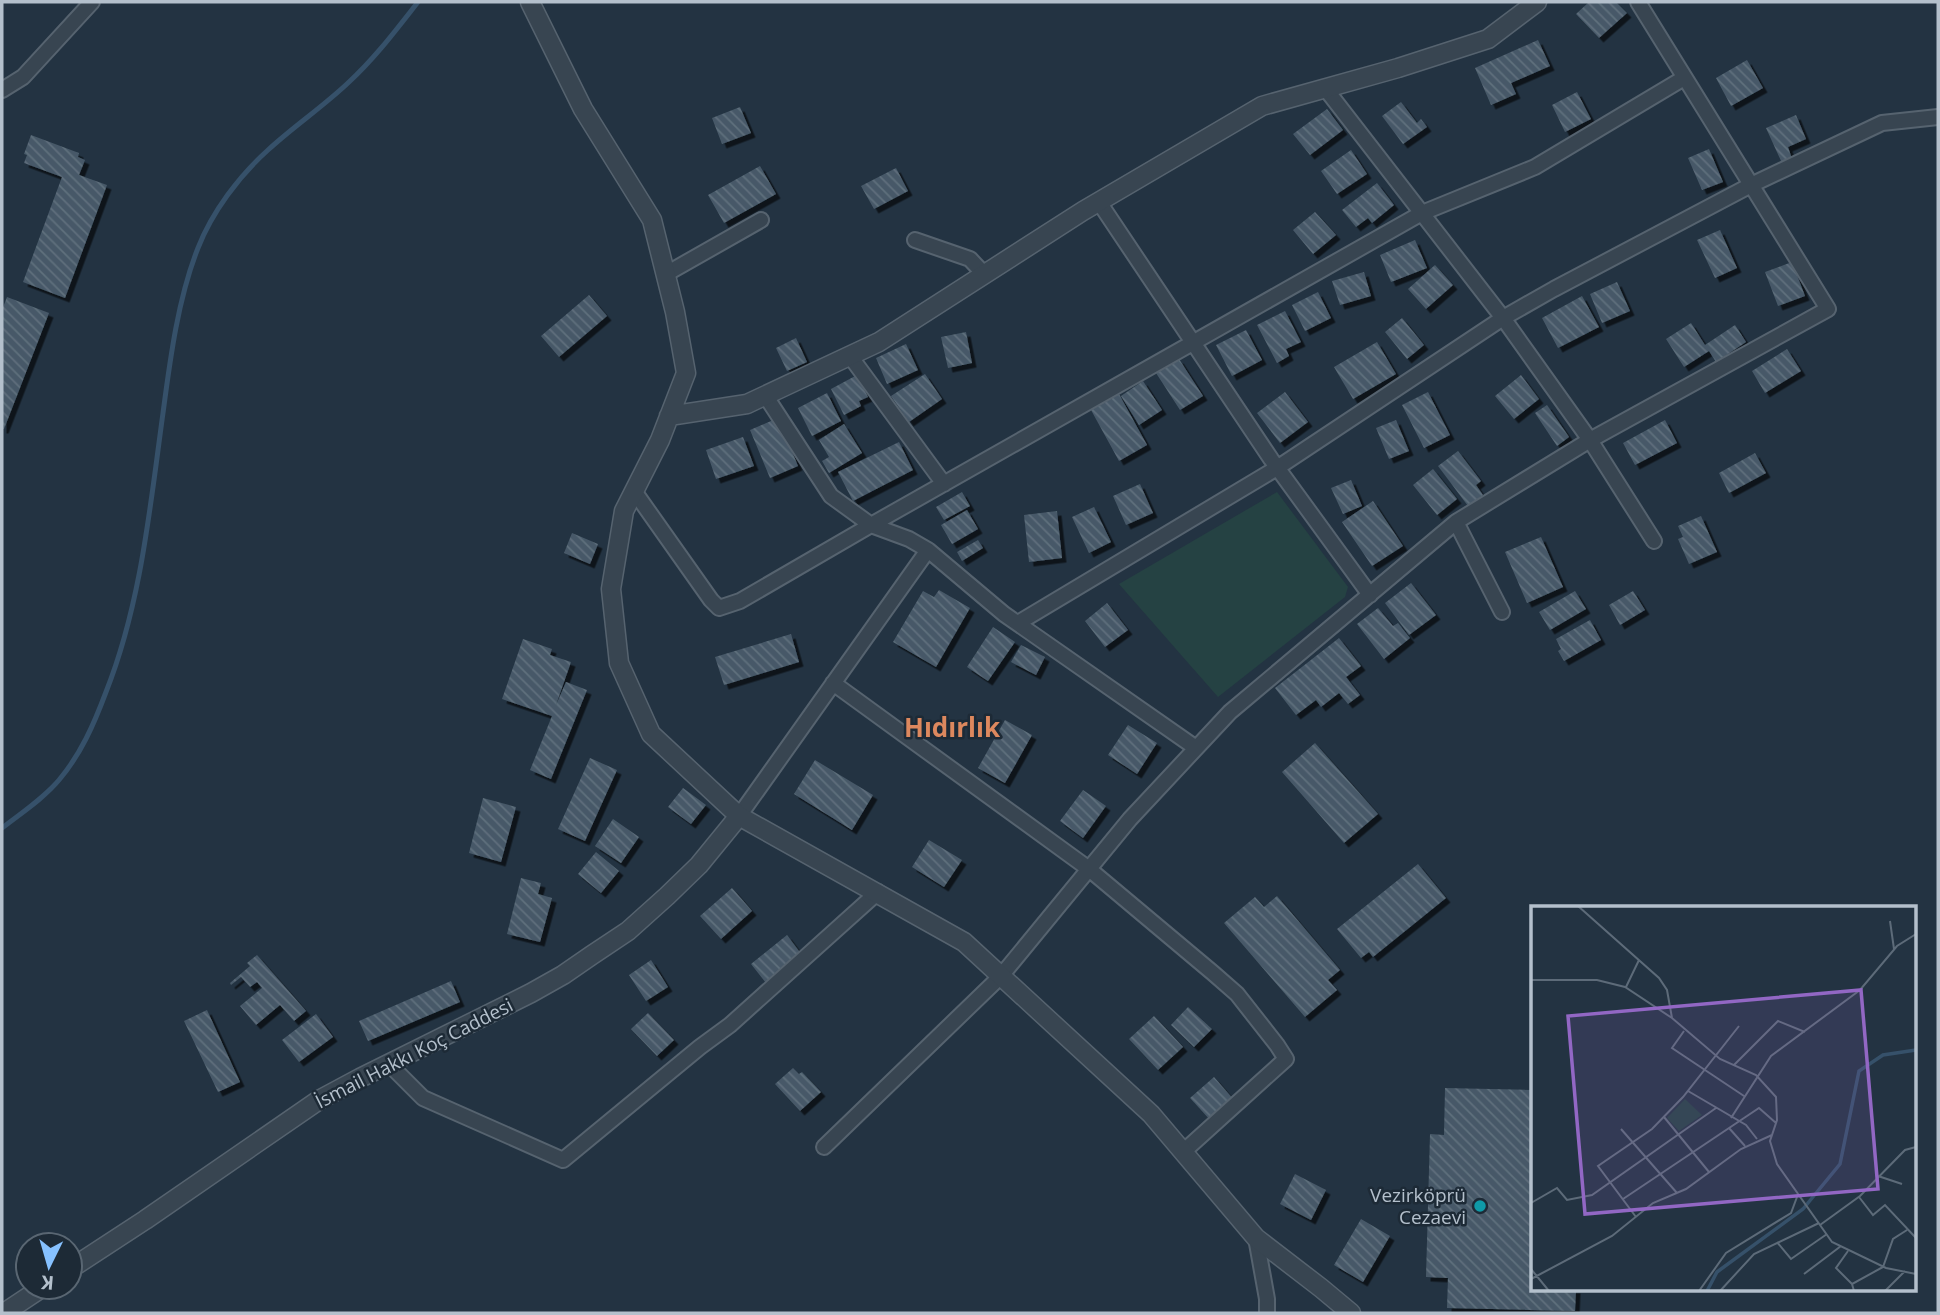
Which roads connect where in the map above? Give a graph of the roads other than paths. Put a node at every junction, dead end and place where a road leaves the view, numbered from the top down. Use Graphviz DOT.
graph roads {
  1 [pos="92,2"];
  2 [pos="1537,2"];
  3 [pos="1638,2"];
  4 [pos="535,6"];
  5 [pos="1684,79"];
  6 [pos="1325,88"];
  7 [pos="2,90"];
  8 [pos="1938,117"];
  9 [pos="1751,185"];
  10 [pos="1099,202"];
  11 [pos="1422,213"];
  12 [pos="761,219"];
  13 [pos="915,240"];
  14 [pos="666,274"];
  15 [pos="984,274"];
  16 [pos="1503,318"];
  17 [pos="1193,343"];
  18 [pos="849,356"];
  19 [pos="765,395"];
  20 [pos="669,416"];
  21 [pos="1590,440"];
  22 [pos="1277,468"];
  23 [pos="944,484"];
  24 [pos="634,491"];
  25 [pos="1456,522"];
  26 [pos="871,525"];
  27 [pos="1654,541"];
  28 [pos="928,550"];
  29 [pos="1370,595"];
  30 [pos="1502,612"];
  31 [pos="1018,623"];
  32 [pos="833,683"];
  33 [pos="1196,748"];
  34 [pos="739,816"];
  35 [pos="1088,869"];
  36 [pos="878,892"];
  37 [pos="1000,976"];
  38 [pos="389,1064"];
  39 [pos="824,1147"];
  40 [pos="1183,1152"];
  41 [pos="1256,1238"];
  42 [pos="84,1260"];
  43 [pos="22,1301"];
  44 [pos="4,1313"];
  45 [pos="1267,1313"];
  46 [pos="1351,1313"];
  1 -- 7 [label="street"];
  2 -- 6 [label="street"];
  3 -- 5 [label="street"];
  4 -- 14 [label="street"];
  5 -- 9 [label="street"];
  5 -- 11 [label="street"];
  6 -- 10 [label="street"];
  6 -- 11 [label="street"];
  8 -- 9 [label="street"];
  9 -- 16 [label="street"];
  9 -- 21 [label="street"];
  10 -- 15 [label="street"];
  10 -- 17 [label="street"];
  11 -- 16 [label="street"];
  11 -- 17 [label="street"];
  12 -- 14 [label="street"];
  13 -- 15 [label="street"];
  14 -- 20 [label="street"];
  15 -- 18 [label="street"];
  16 -- 21 [label="street"];
  16 -- 22 [label="street"];
  17 -- 22 [label="street"];
  17 -- 23 [label="street"];
  18 -- 19 [label="street"];
  18 -- 23 [label="street"];
  19 -- 20 [label="street"];
  19 -- 26 [label="street"];
  20 -- 24 [label="street"];
  21 -- 25 [label="street"];
  21 -- 27 [label="street"];
  22 -- 29 [label="street"];
  22 -- 31 [label="street"];
  23 -- 26 [label="street"];
  24 -- 26 [label="street"];
  24 -- 34 [label="street"];
  25 -- 29 [label="street"];
  25 -- 30 [label="street"];
  26 -- 28 [label="street"];
  28 -- 31 [label="street"];
  28 -- 32 [label="street"];
  29 -- 33 [label="street"];
  31 -- 33 [label="street"];
  32 -- 34 [label="street"];
  32 -- 35 [label="street"];
  33 -- 35 [label="street"];
  34 -- 36 [label="street"];
  34 -- 38 [label="street, İsmail Hakkı Koç Caddesi"];
  35 -- 37 [label="street"];
  35 -- 40 [label="street"];
  36 -- 37 [label="street"];
  36 -- 38 [label="street"];
  37 -- 39 [label="street"];
  37 -- 40 [label="street"];
  38 -- 42 [label="street, İsmail Hakkı Koç Caddesi"];
  40 -- 41 [label="street"];
  41 -- 45 [label="street"];
  41 -- 46 [label="street"];
  43 -- 44 [label="street"];
}
